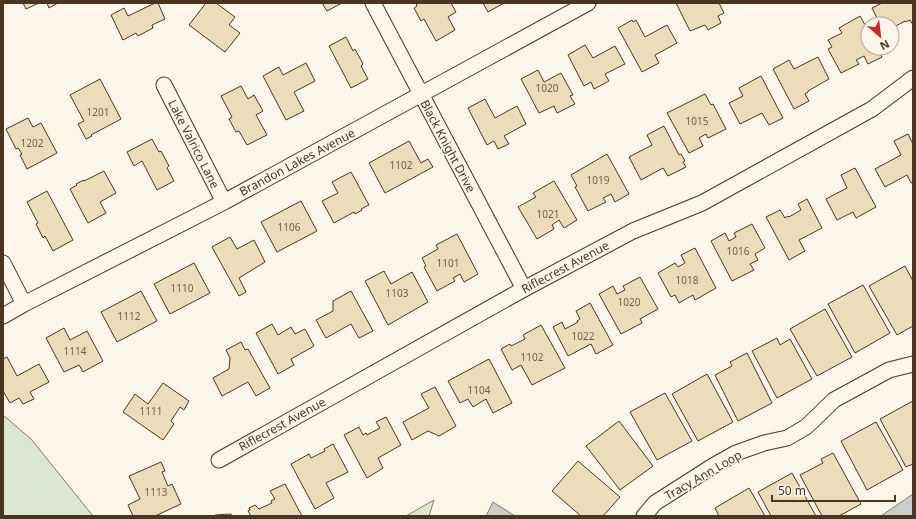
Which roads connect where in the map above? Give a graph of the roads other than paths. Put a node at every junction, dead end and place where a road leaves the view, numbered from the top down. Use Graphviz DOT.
graph roads {
  1 [pos="373,3"];
  2 [pos="588,3"];
  3 [pos="913,78"];
  4 [pos="164,85"];
  5 [pos="421,95"];
  6 [pos="224,202"];
  7 [pos="3,262"];
  8 [pos="524,289"];
  9 [pos="24,304"];
  10 [pos="3,316"];
  11 [pos="913,364"];
  12 [pos="219,460"];
  13 [pos="644,516"];
  1 -- 5 [label="street, Black Knight Drive"];
  2 -- 5 [label="street, Brandon Lakes Avenue"];
  3 -- 8 [label="street, Riflecrest Avenue"];
  4 -- 6 [label="street, Lake Valrico Lane"];
  5 -- 6 [label="street, Brandon Lakes Avenue"];
  5 -- 8 [label="street, Black Knight Drive"];
  6 -- 9 [label="street, Brandon Lakes Avenue"];
  7 -- 9 [label="street"];
  8 -- 12 [label="street, Riflecrest Avenue"];
  9 -- 10 [label="street, Brandon Lakes Avenue"];
  11 -- 13 [label="street, Tracy Ann Loop"];
}
